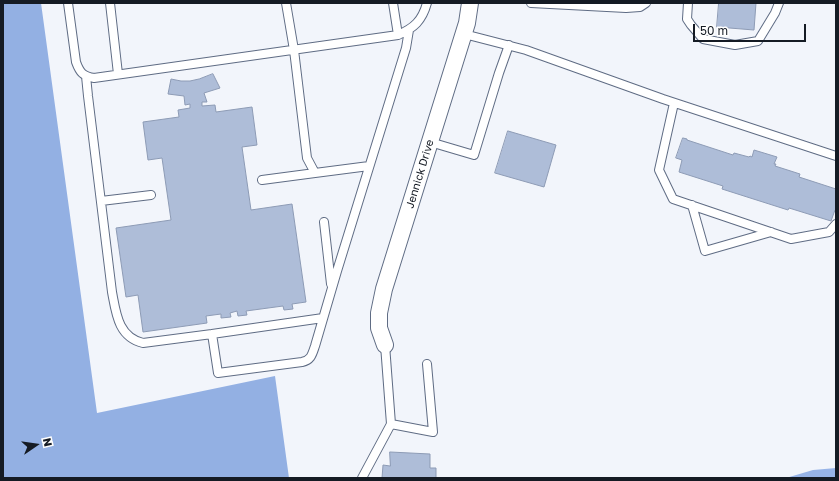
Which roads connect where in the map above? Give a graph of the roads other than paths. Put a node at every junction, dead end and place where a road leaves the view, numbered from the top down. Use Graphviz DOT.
graph roads {
  1 [pos="68,3"];
  2 [pos="110,3"];
  3 [pos="286,3"];
  4 [pos="394,3"];
  5 [pos="427,3"];
  6 [pos="470,3"];
  7 [pos="531,3"];
  8 [pos="646,3"];
  9 [pos="688,3"];
  10 [pos="779,3"];
  11 [pos="409,30"];
  12 [pos="464,34"];
  13 [pos="398,35"];
  14 [pos="509,45"];
  15 [pos="294,50"];
  16 [pos="118,74"];
  17 [pos="86,76"];
  18 [pos="674,103"];
  19 [pos="430,142"];
  20 [pos="836,156"];
  21 [pos="369,166"];
  22 [pos="315,173"];
  23 [pos="262,180"];
  24 [pos="151,195"];
  25 [pos="101,201"];
  26 [pos="692,205"];
  27 [pos="324,222"];
  28 [pos="836,224"];
  29 [pos="771,232"];
  30 [pos="331,289"];
  31 [pos="323,318"];
  32 [pos="212,334"];
  33 [pos="384,345"];
  34 [pos="427,364"];
  35 [pos="391,424"];
  36 [pos="362,478"];
  1 -- 17 [label="lane"];
  2 -- 16 [label="lane"];
  3 -- 15 [label="lane"];
  4 -- 13 [label="lane"];
  5 -- 11 [label="lane"];
  6 -- 12 [label="street, Jennick Drive"];
  7 -- 8 [label="lane"];
  9 -- 10 [label="lane"];
  11 -- 13 [label="lane"];
  11 -- 21 [label="lane"];
  12 -- 14 [label="lane"];
  12 -- 19 [label="street, Jennick Drive"];
  13 -- 15 [label="lane"];
  14 -- 18 [label="lane"];
  14 -- 19 [label="lane"];
  15 -- 16 [label="lane"];
  15 -- 22 [label="lane"];
  16 -- 17 [label="lane"];
  17 -- 25 [label="lane"];
  18 -- 20 [label="lane"];
  18 -- 26 [label="lane"];
  19 -- 33 [label="street, Jennick Drive"];
  21 -- 22 [label="lane"];
  21 -- 30 [label="lane"];
  22 -- 23 [label="lane"];
  24 -- 25 [label="lane"];
  25 -- 32 [label="lane"];
  26 -- 29 [label="lane"];
  26 -- 29 [label="lane"];
  27 -- 30 [label="lane"];
  28 -- 29 [label="lane"];
  30 -- 31 [label="lane"];
  31 -- 32 [label="lane"];
  31 -- 32 [label="lane"];
  33 -- 35 [label="lane"];
  34 -- 35 [label="lane"];
  35 -- 36 [label="lane"];
}
